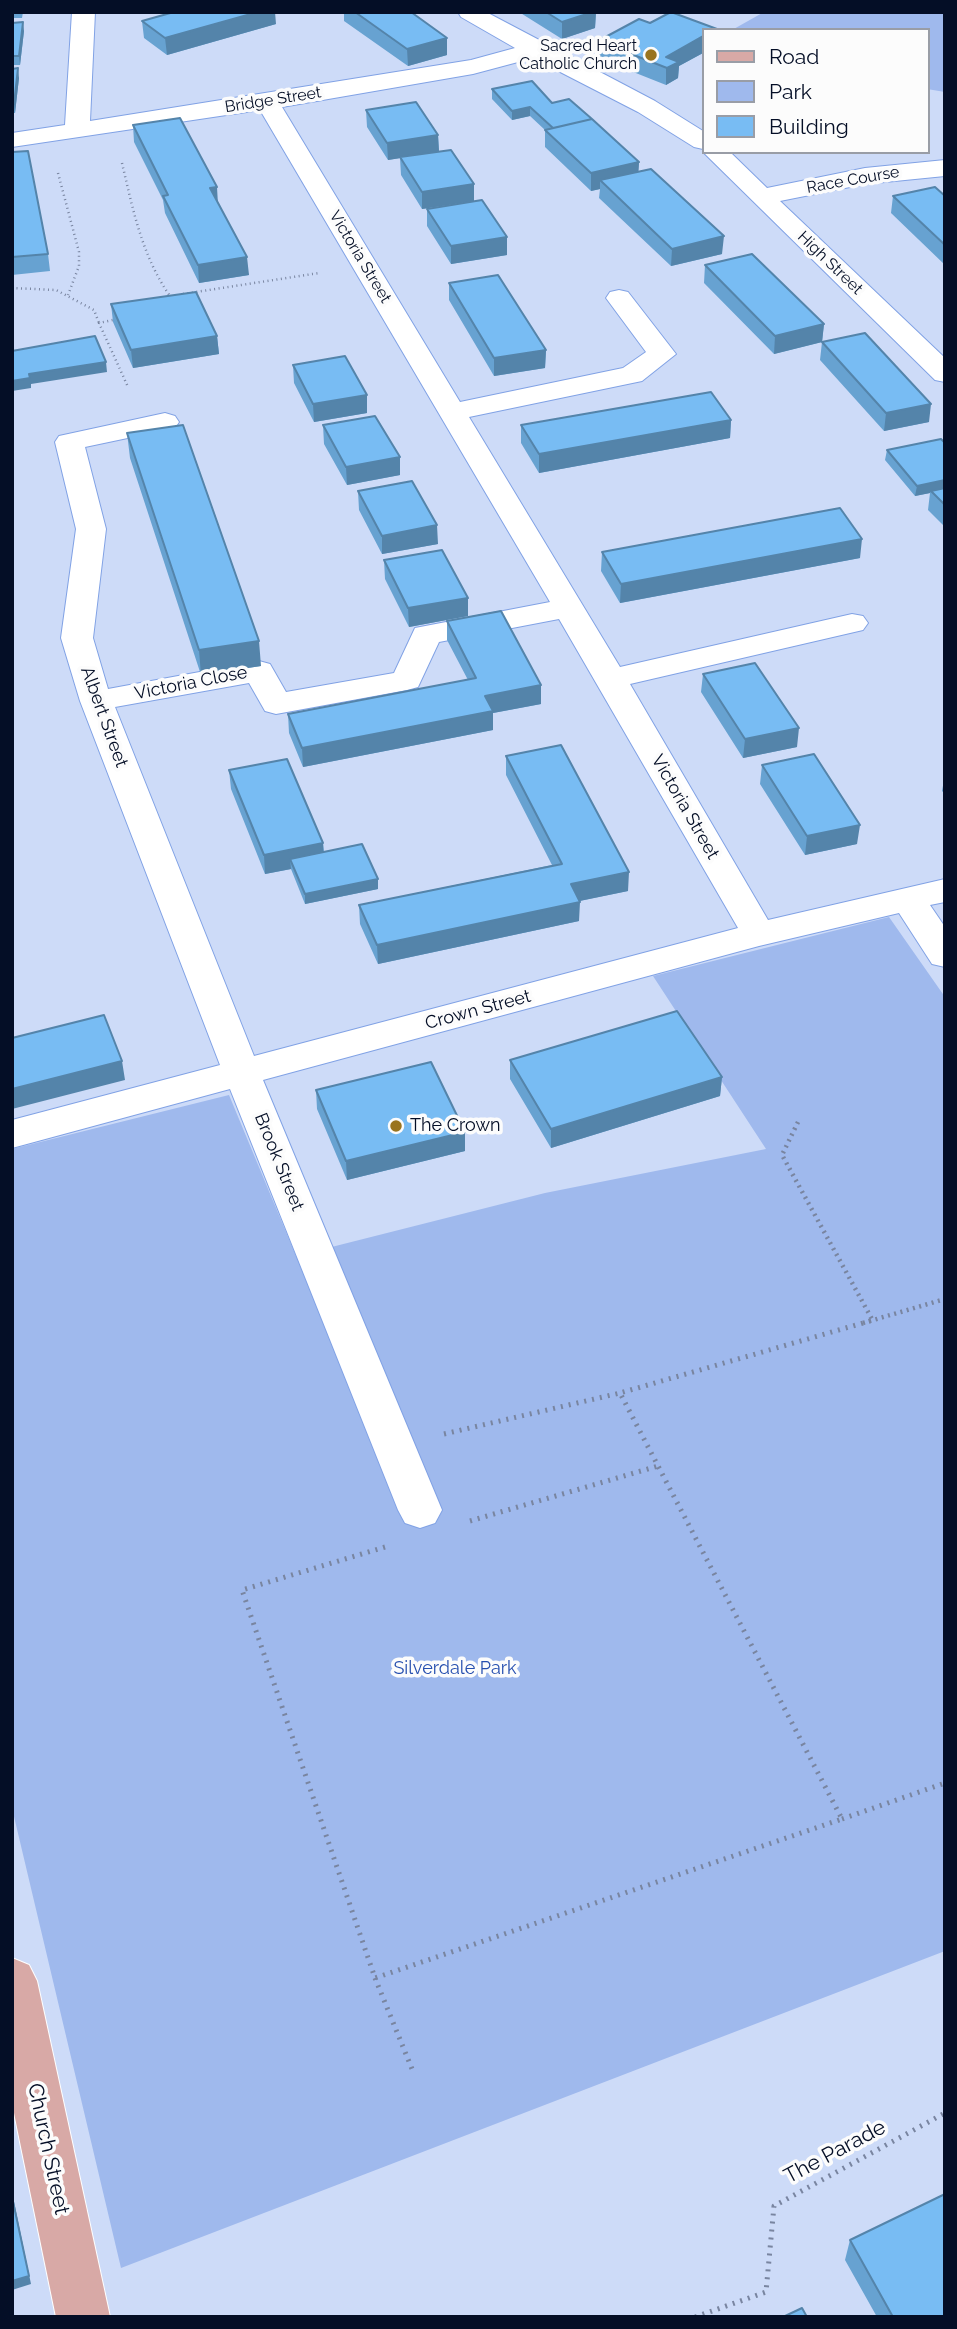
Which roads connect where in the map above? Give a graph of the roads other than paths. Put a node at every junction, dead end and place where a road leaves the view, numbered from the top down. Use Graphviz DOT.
graph roads {
  1 [pos="84,12"];
  2 [pos="468,12"];
  3 [pos="532,51"];
  4 [pos="267,102"];
  5 [pos="77,130"];
  6 [pos="695,136"];
  7 [pos="12,140"];
  8 [pos="717,154"];
  9 [pos="945,168"];
  10 [pos="762,197"];
  11 [pos="619,298"];
  12 [pos="945,374"];
  13 [pos="452,412"];
  14 [pos="156,424"];
  15 [pos="568,608"];
  16 [pos="852,623"];
  17 [pos="611,679"];
  18 [pos="96,701"];
  19 [pos="945,890"];
  20 [pos="907,898"];
  21 [pos="759,934"];
  22 [pos="945,955"];
  23 [pos="242,1073"];
  24 [pos="12,1134"];
  25 [pos="420,1510"];
  26 [pos="12,1981"];
  27 [pos="83,2317"];
  1 -- 5 [label="street"];
  2 -- 3 [label="street"];
  3 -- 4 [label="street, Bridge Street"];
  3 -- 6 [label="street"];
  4 -- 5 [label="street, Bridge Street"];
  4 -- 13 [label="street, Victoria Street"];
  5 -- 7 [label="street, Bridge Street"];
  8 -- 10 [label="street, High Street"];
  9 -- 10 [label="street, Race Course"];
  10 -- 12 [label="street, High Street"];
  11 -- 13 [label="street"];
  13 -- 15 [label="street, Victoria Street"];
  14 -- 18 [label="street, Albert Street"];
  15 -- 17 [label="street, Victoria Street"];
  15 -- 18 [label="street, Victoria Close"];
  16 -- 17 [label="street"];
  17 -- 21 [label="street, Victoria Street"];
  18 -- 23 [label="street, Albert Street"];
  19 -- 20 [label="street, Crown Street"];
  20 -- 21 [label="street, Crown Street"];
  20 -- 22 [label="street"];
  21 -- 23 [label="street, Crown Street"];
  23 -- 24 [label="street, Crown Street"];
  23 -- 25 [label="street, Brook Street"];
  26 -- 27 [label="main road, Church Street"];
}
